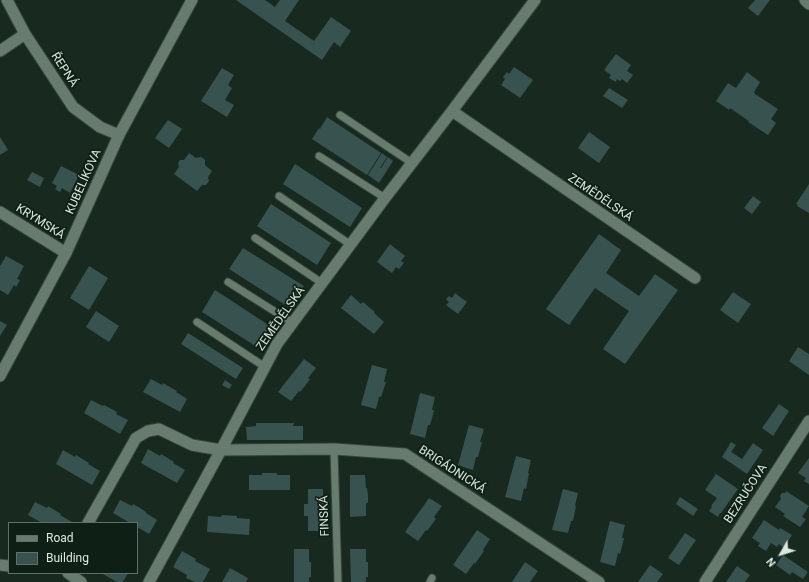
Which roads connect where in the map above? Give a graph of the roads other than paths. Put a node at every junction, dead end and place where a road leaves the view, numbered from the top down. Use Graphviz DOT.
graph roads {
  1 [pos="7,0"];
  2 [pos="192,0"];
  3 [pos="535,0"];
  4 [pos="805,0"];
  5 [pos="809,4"];
  6 [pos="25,34"];
  7 [pos="0,51"];
  8 [pos="452,111"];
  9 [pos="340,115"];
  10 [pos="119,135"];
  11 [pos="319,156"];
  12 [pos="412,163"];
  13 [pos="279,196"];
  14 [pos="386,198"];
  15 [pos="0,212"];
  16 [pos="254,238"];
  17 [pos="351,245"];
  18 [pos="66,253"];
  19 [pos="695,278"];
  20 [pos="228,282"];
  21 [pos="322,283"];
  22 [pos="197,322"];
  23 [pos="293,323"];
  24 [pos="265,367"];
  25 [pos="0,376"];
  26 [pos="809,421"];
  27 [pos="334,449"];
  28 [pos="221,450"];
  29 [pos="89,522"];
  30 [pos="69,574"];
  31 [pos="81,582"];
  32 [pos="149,582"];
  33 [pos="338,582"];
  34 [pos="599,582"];
  35 [pos="705,582"];
  1 -- 6 [label="street, ŘEPNÁ"];
  2 -- 10 [label="street, KUBELÍKOVA"];
  3 -- 8 [label="street, ZEMĚDĚLSKÁ"];
  4 -- 5 [label="street"];
  6 -- 7 [label="street"];
  6 -- 10 [label="street, ŘEPNÁ"];
  8 -- 12 [label="street, ZEMĚDĚLSKÁ"];
  8 -- 19 [label="street, ZEMĚDĚLSKÁ"];
  9 -- 12 [label="lane"];
  10 -- 18 [label="street, KUBELÍKOVA"];
  11 -- 14 [label="lane"];
  12 -- 14 [label="street, ZEMĚDĚLSKÁ"];
  13 -- 17 [label="lane"];
  14 -- 17 [label="street, ZEMĚDĚLSKÁ"];
  15 -- 18 [label="street, KRYMSKÁ"];
  16 -- 21 [label="lane"];
  17 -- 21 [label="street, ZEMĚDĚLSKÁ"];
  18 -- 25 [label="street, KUBELÍKOVA"];
  20 -- 23 [label="lane"];
  21 -- 23 [label="street, ZEMĚDĚLSKÁ"];
  22 -- 24 [label="lane"];
  23 -- 24 [label="street, ZEMĚDĚLSKÁ"];
  24 -- 28 [label="street, ZEMĚDĚLSKÁ"];
  26 -- 35 [label="street, BEZRUČOVA"];
  27 -- 28 [label="street, BRIGÁDNICKÁ"];
  27 -- 33 [label="lane, FINSKÁ"];
  27 -- 34 [label="street, BRIGÁDNICKÁ"];
  28 -- 29 [label="street, BRIGÁDNICKÁ"];
  28 -- 32 [label="street, ZEMĚDĚLSKÁ"];
  30 -- 31 [label="street"];
}
